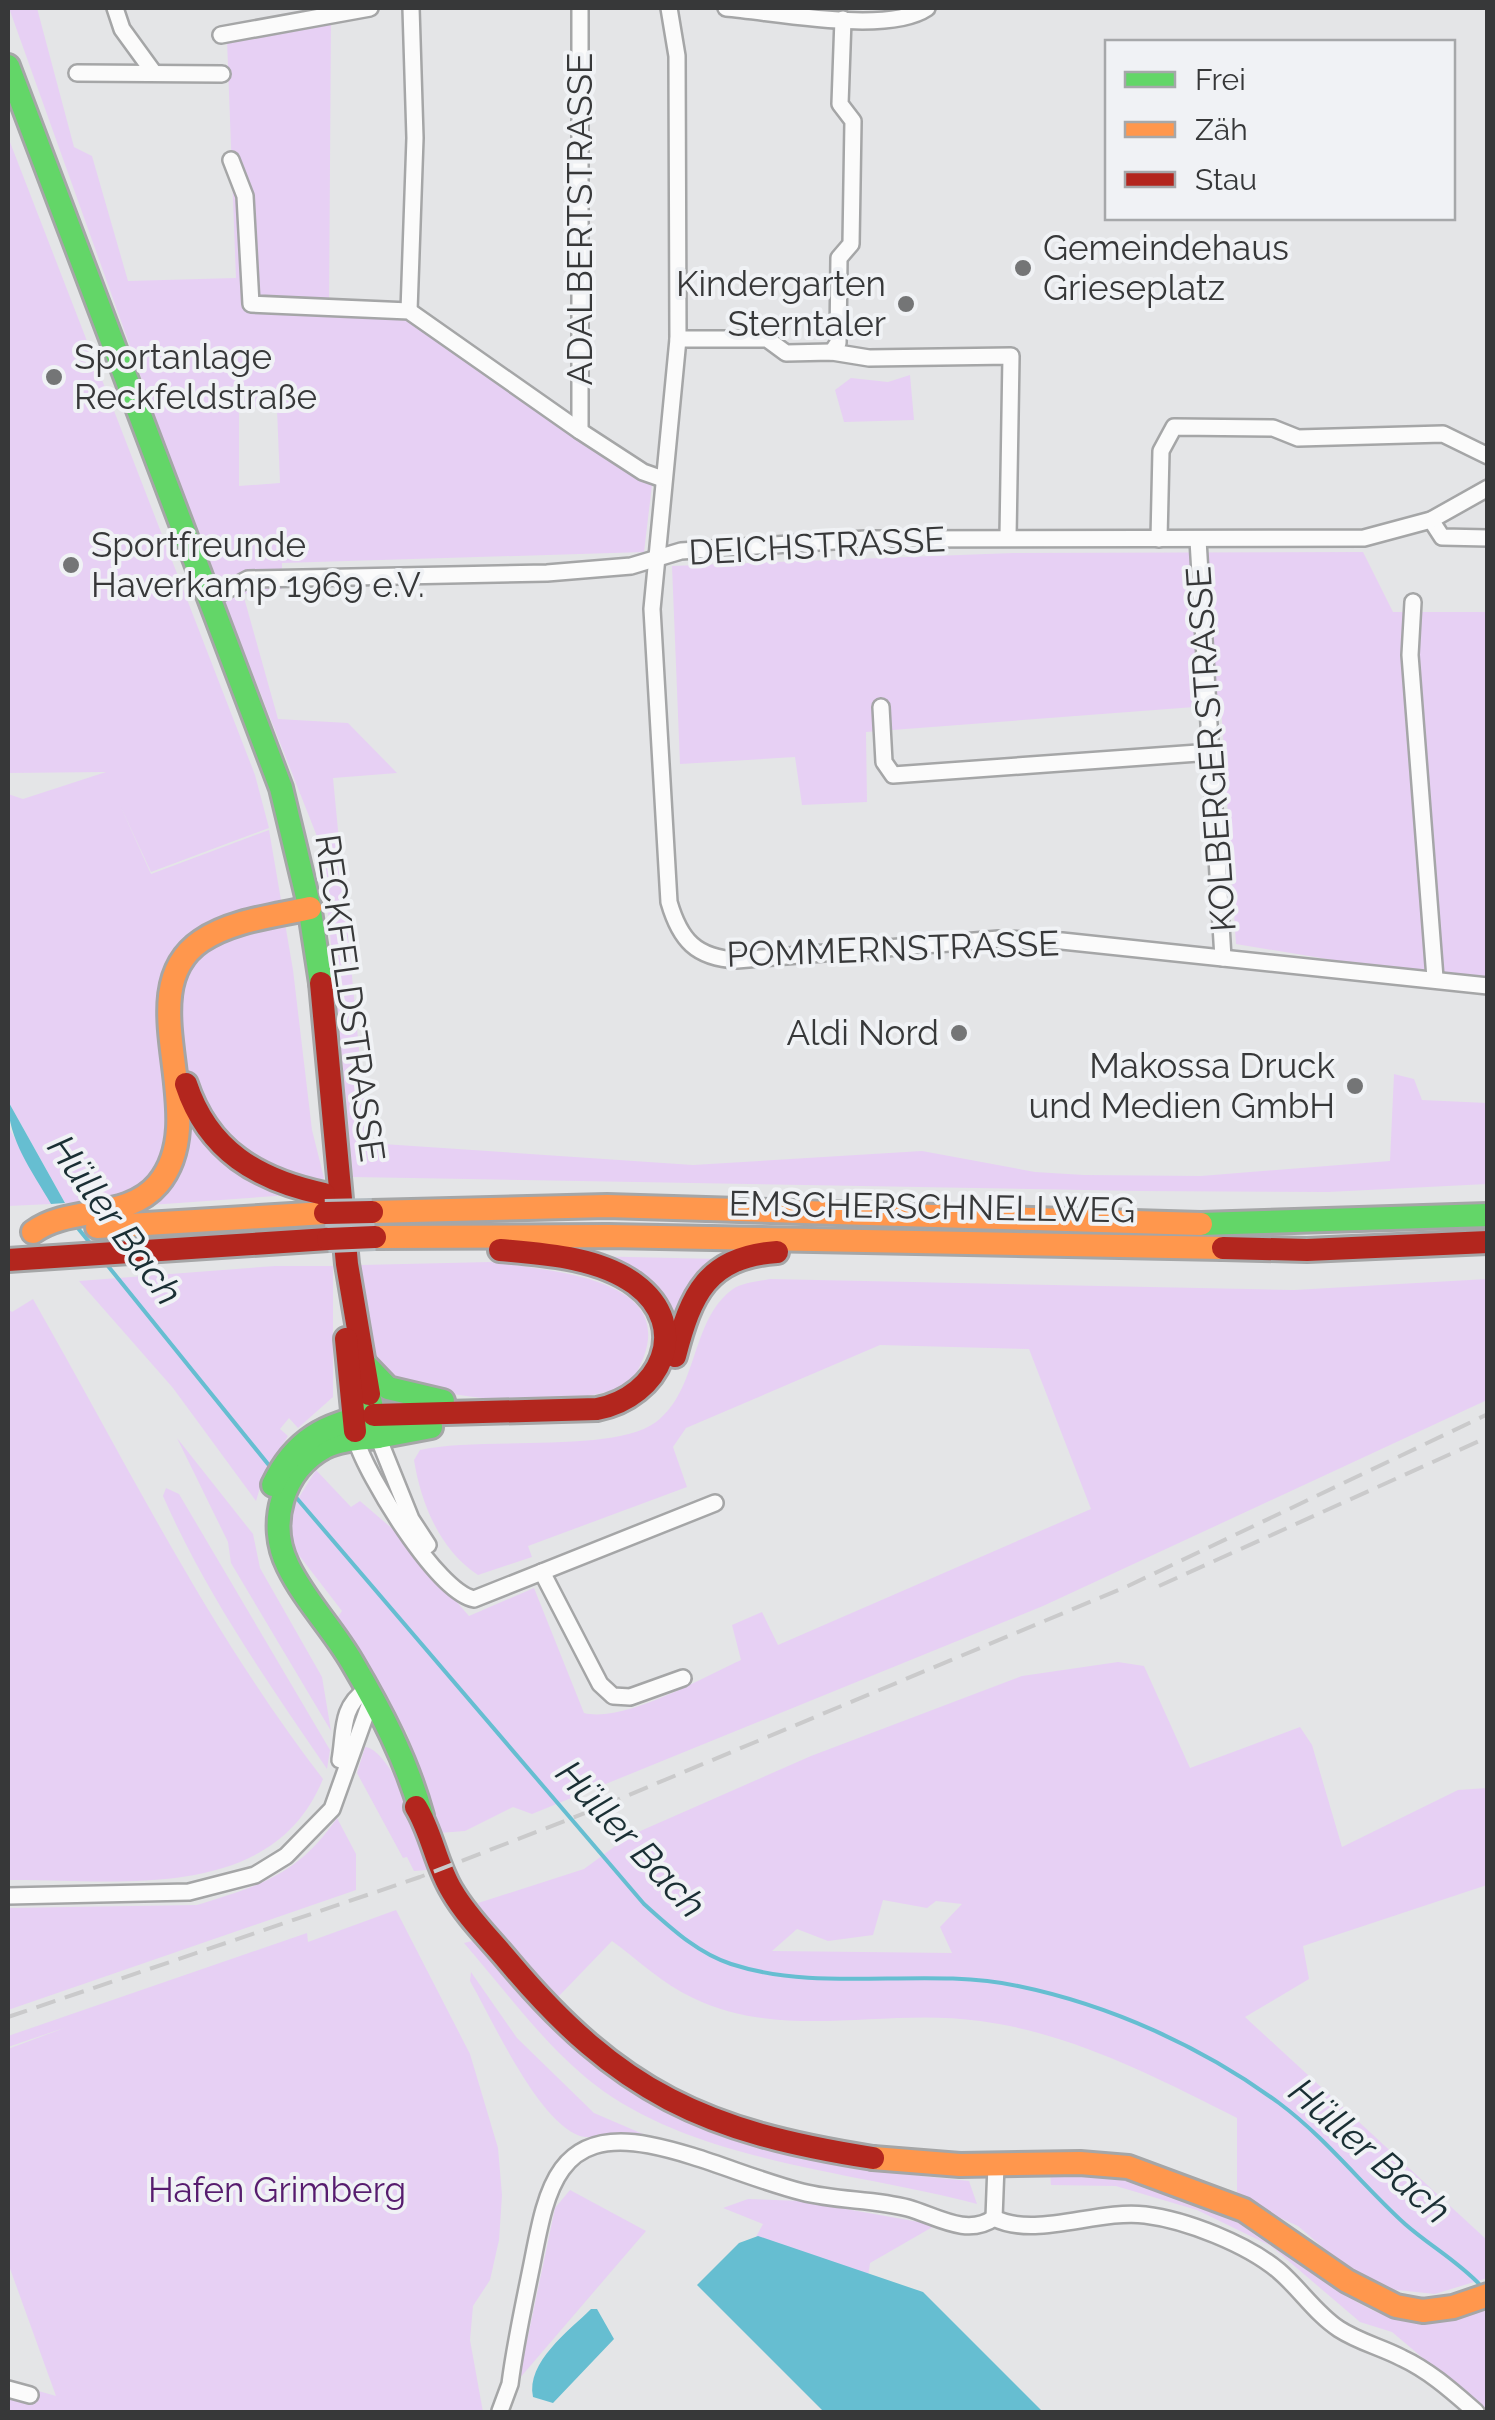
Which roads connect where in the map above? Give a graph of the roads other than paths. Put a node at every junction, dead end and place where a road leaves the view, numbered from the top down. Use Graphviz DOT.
graph roads {
  1 [pos="115,8"];
  2 [pos="370,8"];
  3 [pos="410,8"];
  4 [pos="580,8"];
  5 [pos="669,8"];
  6 [pos="726,8"];
  7 [pos="927,8"];
  8 [pos="843,18"];
  9 [pos="221,35"];
  10 [pos="8,66"];
  11 [pos="77,72"];
  12 [pos="154,72"];
  13 [pos="222,74"];
  14 [pos="231,160"];
  15 [pos="409,310"];
  16 [pos="678,339"];
  17 [pos="832,352"];
  18 [pos="580,431"];
  19 [pos="1488,456"];
  20 [pos="662,479"];
  21 [pos="1488,488"];
  22 [pos="1432,520"];
  23 [pos="1008,537"];
  24 [pos="1488,538"];
  25 [pos="1159,539"];
  26 [pos="1198,540"];
  27 [pos="656,560"];
  28 [pos="208,600"];
  29 [pos="1413,602"];
  30 [pos="881,707"];
  31 [pos="1212,752"];
  32 [pos="311,918"];
  33 [pos="1223,958"];
  34 [pos="1436,978"];
  35 [pos="1488,986"];
  36 [pos="324,1204"];
  37 [pos="1488,1215"];
  38 [pos="102,1220"];
  39 [pos="8,1234"];
  40 [pos="375,1237"];
  41 [pos="1488,1242"];
  42 [pos="944,1243"];
  43 [pos="8,1260"];
  44 [pos="348,1270"];
  45 [pos="363,1362"];
  46 [pos="492,1413"];
  47 [pos="365,1427"];
  48 [pos="716,1503"];
  49 [pos="542,1572"];
  50 [pos="683,1678"];
  51 [pos="364,1701"];
  52 [pos="8,1896"];
  53 [pos="996,2165"];
  54 [pos="994,2218"];
  55 [pos="1488,2295"];
  56 [pos="8,2388"];
  57 [pos="30,2395"];
  58 [pos="500,2410"];
  59 [pos="1476,2412"];
  1 -- 12 [label="street"];
  2 -- 9 [label="street"];
  3 -- 15 [label="street"];
  4 -- 18 [label="street, ADALBERTSTRASSE"];
  5 -- 16 [label="street, POMMERNSTRASSE"];
  6 -- 8 [label="street"];
  7 -- 8 [label="street"];
  8 -- 17 [label="street"];
  10 -- 28 [label="main road, RECKFELDSTRASSE"];
  11 -- 12 [label="street"];
  12 -- 13 [label="street"];
  14 -- 15 [label="street"];
  15 -- 18 [label="street"];
  16 -- 17 [label="street"];
  16 -- 20 [label="street, POMMERNSTRASSE"];
  17 -- 23 [label="street"];
  18 -- 20 [label="street"];
  19 -- 25 [label="street"];
  20 -- 27 [label="street, POMMERNSTRASSE"];
  21 -- 22 [label="street, DEICHSTRASSE"];
  22 -- 24 [label="street"];
  22 -- 26 [label="street, DEICHSTRASSE"];
  23 -- 25 [label="street, DEICHSTRASSE"];
  23 -- 27 [label="street, DEICHSTRASSE"];
  25 -- 26 [label="street, DEICHSTRASSE"];
  26 -- 31 [label="street, KOLBERGER STRASSE"];
  27 -- 28 [label="street, DEICHSTRASSE"];
  27 -- 33 [label="street, POMMERNSTRASSE"];
  28 -- 32 [label="main road, RECKFELDSTRASSE"];
  29 -- 34 [label="street"];
  30 -- 31 [label="street"];
  31 -- 33 [label="street, KOLBERGER STRASSE"];
  32 -- 36 [label="main road"];
  32 -- 38 [label="main road"];
  32 -- 44 [label="main road, RECKFELDSTRASSE"];
  33 -- 34 [label="street, POMMERNSTRASSE"];
  34 -- 35 [label="street, POMMERNSTRASSE"];
  36 -- 37 [label="main road, EMSCHERSCHNELLWEG, bridge"];
  36 -- 38 [label="main road, EMSCHERSCHNELLWEG"];
  38 -- 39 [label="main road"];
  40 -- 42 [label="main road, EMSCHERSCHNELLWEG"];
  40 -- 43 [label="main road, bridge"];
  40 -- 46 [label="main road"];
  41 -- 42 [label="main road, EMSCHERSCHNELLWEG"];
  42 -- 47 [label="main road"];
  44 -- 45 [label="main road, RECKFELDSTRASSE"];
  44 -- 47 [label="main road, RECKFELDSTRASSE"];
  45 -- 46 [label="main road"];
  45 -- 47 [label="main road, RECKFELDSTRASSE"];
  46 -- 47 [label="main road"];
  47 -- 49 [label="street, RECKFELDSTRASSE"];
  47 -- 51 [label="main road"];
  48 -- 49 [label="street, RECKFELDSTRASSE"];
  49 -- 50 [label="street"];
  51 -- 52 [label="street"];
  51 -- 53 [label="main road"];
  53 -- 54 [label="street"];
  53 -- 55 [label="main road"];
  54 -- 58 [label="street"];
  54 -- 59 [label="street"];
  56 -- 57 [label="street"];
}
